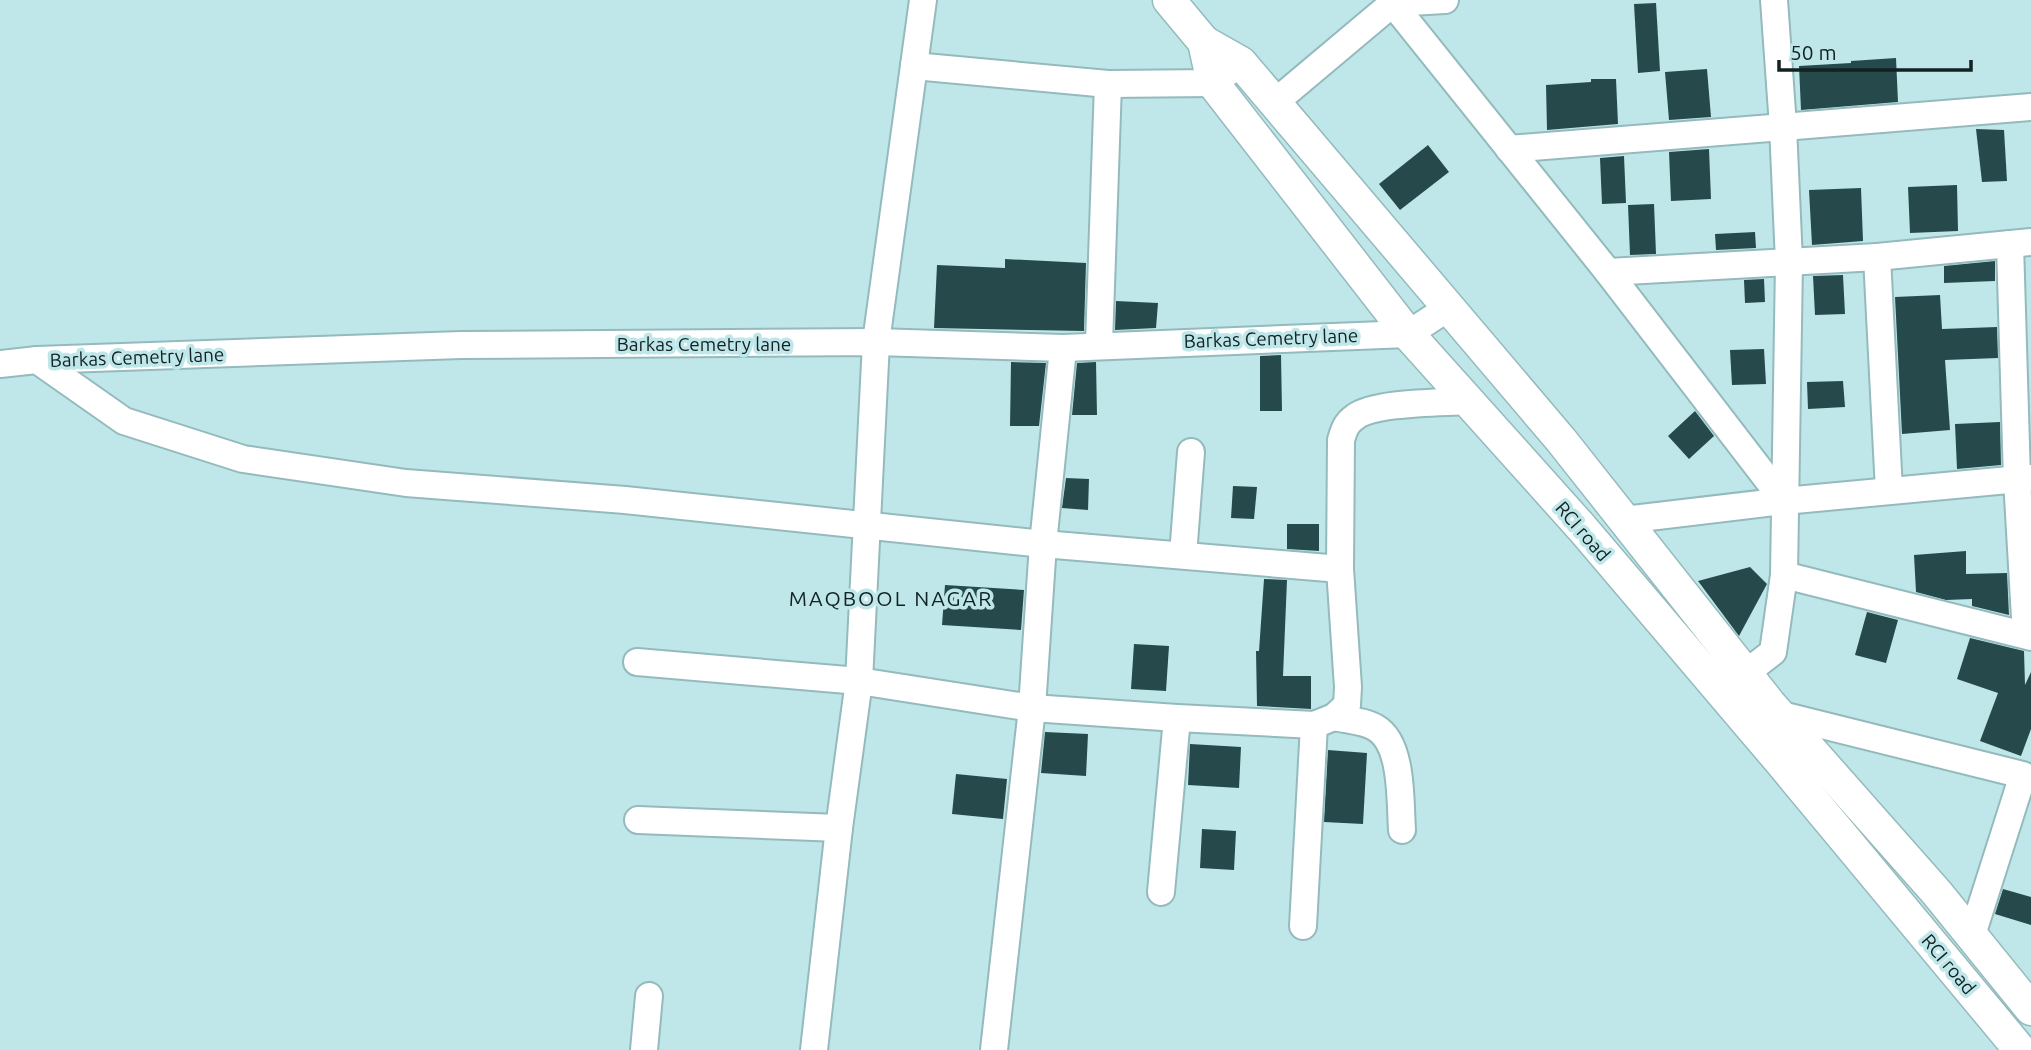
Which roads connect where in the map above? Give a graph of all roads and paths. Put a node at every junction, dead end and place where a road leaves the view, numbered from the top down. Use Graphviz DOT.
graph roads {
  1 [pos="923,0"];
  2 [pos="1169,0"];
  3 [pos="1445,0"];
  4 [pos="1774,0"];
  5 [pos="1391,2"];
  6 [pos="1204,42"];
  7 [pos="1241,63"];
  8 [pos="914,66"];
  9 [pos="1213,83"];
  10 [pos="1108,84"];
  11 [pos="1274,103"];
  12 [pos="2031,107"];
  13 [pos="1783,127"];
  14 [pos="1509,149"];
  15 [pos="2021,243"];
  16 [pos="1877,257"];
  17 [pos="1789,262"];
  18 [pos="1608,272"];
  19 [pos="1448,308"];
  20 [pos="1408,334"];
  21 [pos="876,342"];
  22 [pos="1099,344"];
  23 [pos="1063,348"];
  24 [pos="37,360"];
  25 [pos="0,363"];
  26 [pos="1468,401"];
  27 [pos="1191,452"];
  28 [pos="2024,479"];
  29 [pos="1889,492"];
  30 [pos="1784,501"];
  31 [pos="1624,520"];
  32 [pos="868,526"];
  33 [pos="1043,544"];
  34 [pos="1183,555"];
  35 [pos="1340,569"];
  36 [pos="1784,575"];
  37 [pos="2029,636"];
  38 [pos="637,662"];
  39 [pos="859,681"];
  40 [pos="1733,683"];
  41 [pos="1032,708"];
  42 [pos="1778,713"];
  43 [pos="1177,719"];
  44 [pos="1324,721"];
  45 [pos="2028,769"];
  46 [pos="638,820"];
  47 [pos="839,828"];
  48 [pos="1402,830"];
  49 [pos="1161,892"];
  50 [pos="1303,926"];
  51 [pos="1972,935"];
  52 [pos="649,996"];
  53 [pos="2031,1009"];
  54 [pos="644,1050"];
  55 [pos="814,1050"];
  56 [pos="994,1050"];
  57 [pos="2020,1050"];
  1 -- 8 [label="street"];
  2 -- 6 [label="street, RCI road"];
  3 -- 5 [label="street"];
  4 -- 13 [label="street"];
  5 -- 11 [label="street"];
  5 -- 14 [label="street"];
  6 -- 7 [label="street"];
  6 -- 9 [label="street, RCI road"];
  7 -- 9 [label="street"];
  7 -- 11 [label="street"];
  8 -- 10 [label="street"];
  8 -- 21 [label="street"];
  9 -- 10 [label="street"];
  9 -- 20 [label="street, RCI road"];
  10 -- 22 [label="street"];
  11 -- 19 [label="street"];
  12 -- 13 [label="street"];
  13 -- 14 [label="street"];
  13 -- 17 [label="street"];
  14 -- 18 [label="street"];
  15 -- 16 [label="street"];
  15 -- 28 [label="street"];
  16 -- 17 [label="street"];
  16 -- 29 [label="street"];
  17 -- 18 [label="street"];
  17 -- 30 [label="street"];
  18 -- 30 [label="street"];
  19 -- 20 [label="street"];
  19 -- 31 [label="street"];
  20 -- 22 [label="street, Barkas Cemetry lane"];
  20 -- 26 [label="street, RCI road"];
  21 -- 23 [label="street, Barkas Cemetry lane"];
  21 -- 24 [label="street, Barkas Cemetry lane"];
  21 -- 32 [label="street"];
  22 -- 23 [label="street, Barkas Cemetry lane"];
  23 -- 33 [label="street"];
  24 -- 25 [label="street, Barkas Cemetry lane"];
  24 -- 32 [label="street"];
  26 -- 35 [label="street"];
  26 -- 40 [label="street, RCI road"];
  27 -- 34 [label="street"];
  28 -- 29 [label="street"];
  28 -- 37 [label="street"];
  29 -- 30 [label="street"];
  30 -- 31 [label="street"];
  30 -- 36 [label="street"];
  31 -- 40 [label="street"];
  32 -- 33 [label="street"];
  32 -- 39 [label="street"];
  33 -- 34 [label="street"];
  33 -- 41 [label="street"];
  34 -- 35 [label="street"];
  35 -- 44 [label="street"];
  36 -- 37 [label="street"];
  36 -- 40 [label="street"];
  38 -- 39 [label="street"];
  39 -- 41 [label="street"];
  39 -- 47 [label="street"];
  40 -- 42 [label="street"];
  40 -- 57 [label="street, RCI road"];
  41 -- 43 [label="street"];
  41 -- 56 [label="street"];
  42 -- 45 [label="street"];
  42 -- 51 [label="street"];
  43 -- 44 [label="street"];
  43 -- 49 [label="street"];
  44 -- 48 [label="street"];
  44 -- 50 [label="street"];
  45 -- 51 [label="street"];
  46 -- 47 [label="street"];
  47 -- 55 [label="street"];
  51 -- 53 [label="street"];
  52 -- 54 [label="street"];
}
